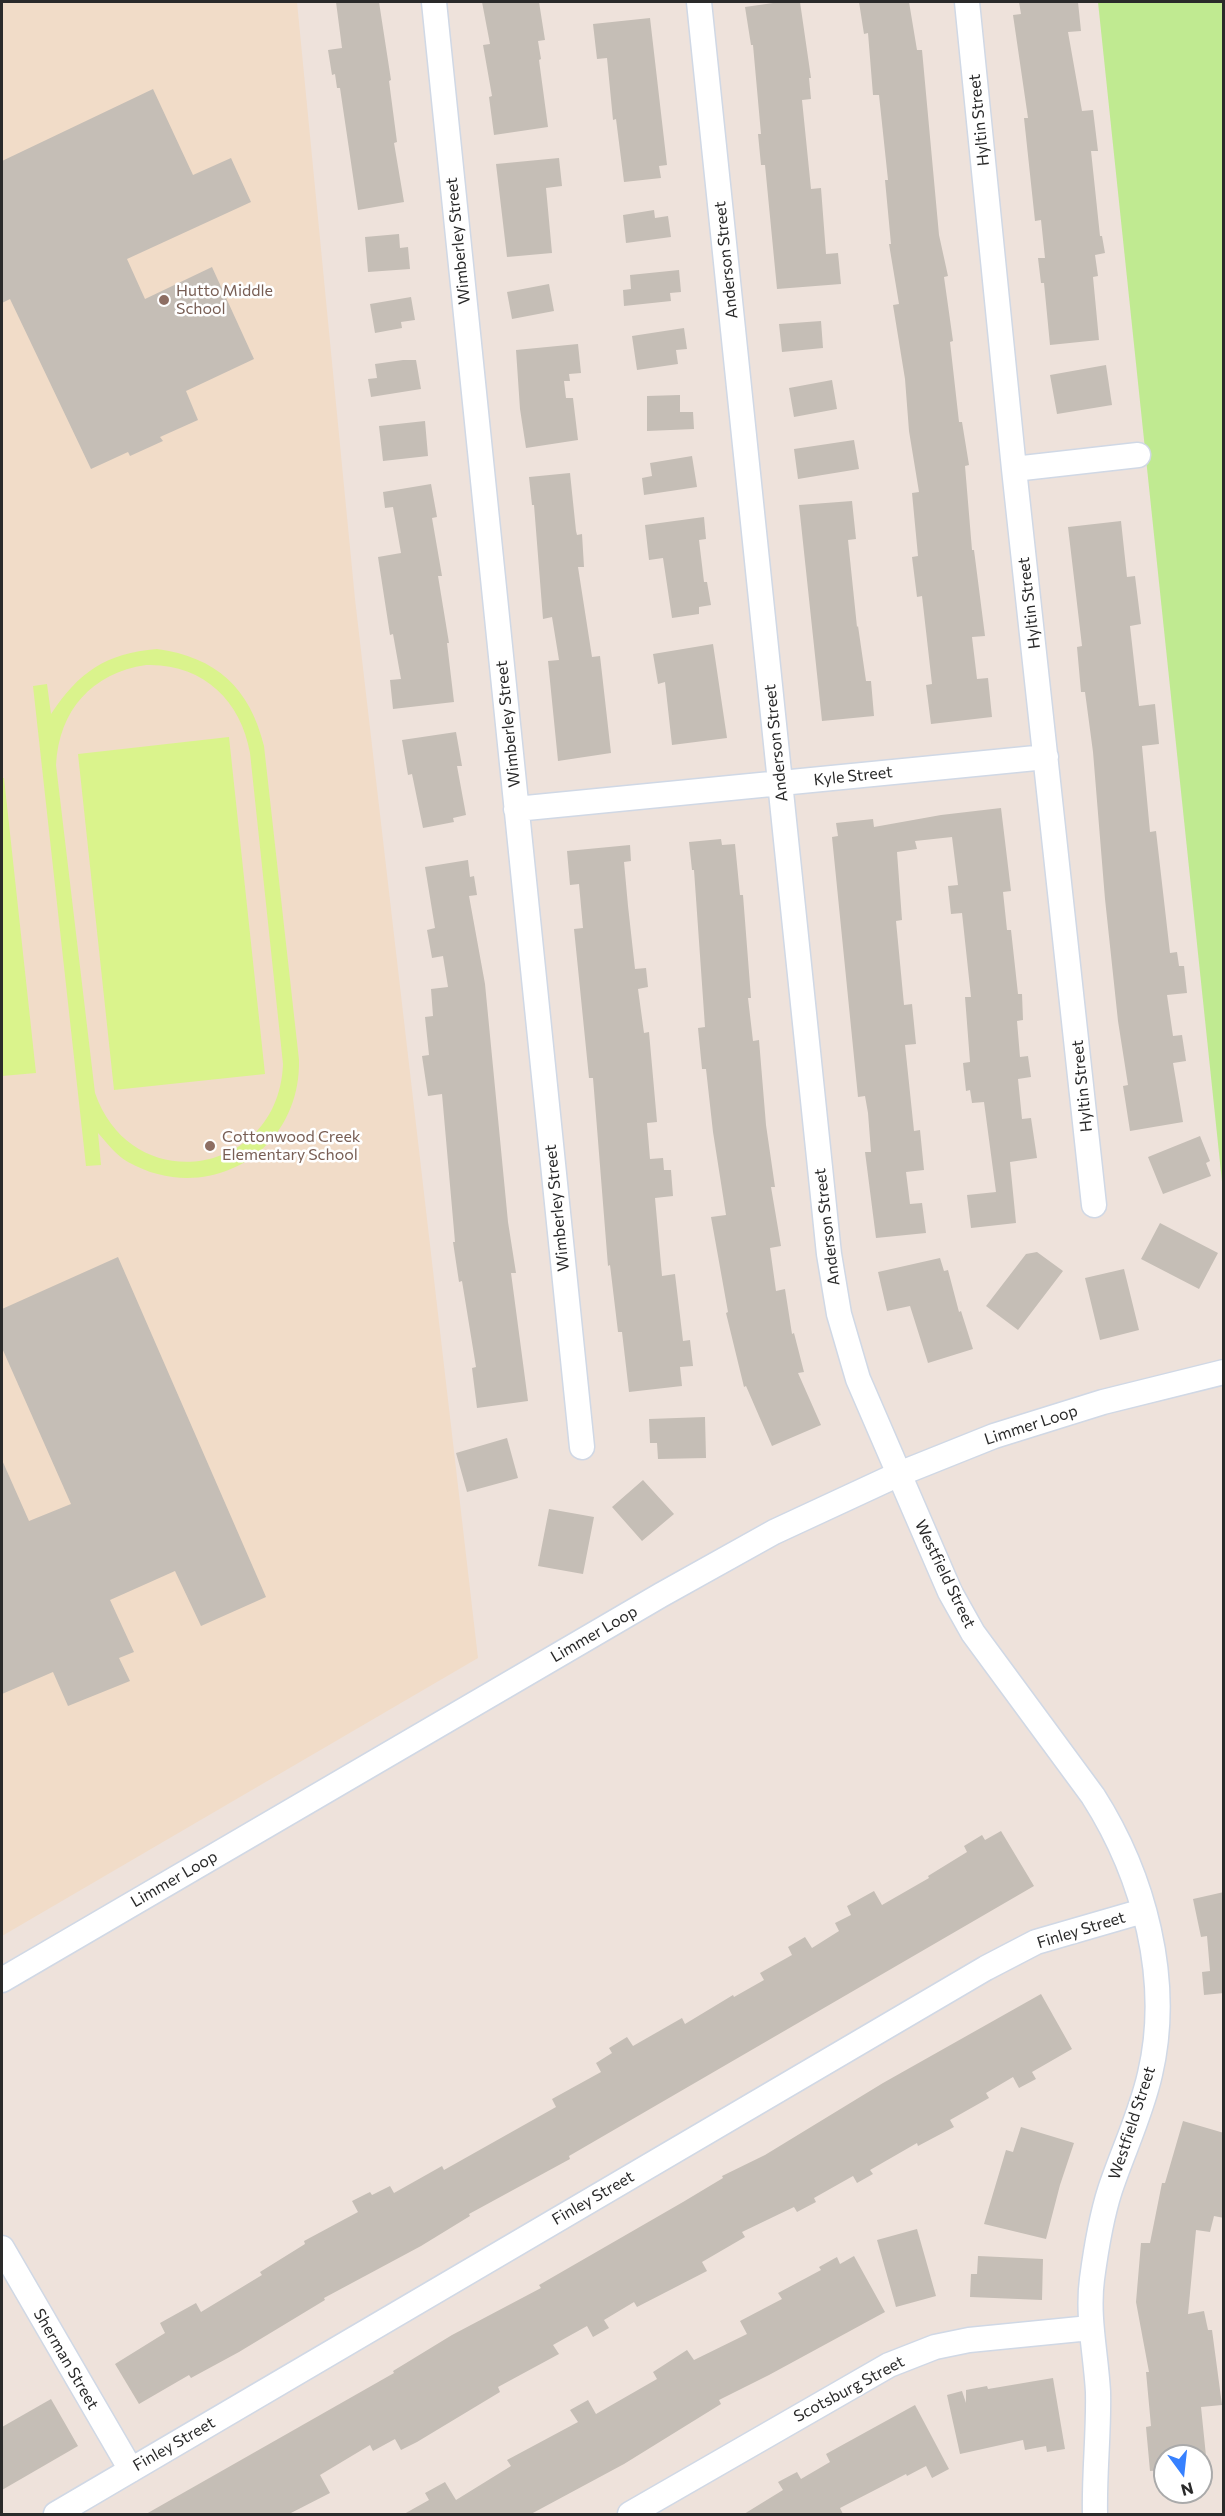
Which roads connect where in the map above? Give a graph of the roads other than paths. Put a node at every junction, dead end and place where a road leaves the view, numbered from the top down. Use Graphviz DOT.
graph roads {
  1 [pos="434,2"];
  2 [pos="699,2"];
  3 [pos="967,2"];
  4 [pos="1138,455"];
  5 [pos="1014,469"];
  6 [pos="1047,757"];
  7 [pos="780,783"];
  8 [pos="516,809"];
  9 [pos="1094,1204"];
  10 [pos="1224,1372"];
  11 [pos="582,1447"];
  12 [pos="899,1474"];
  13 [pos="1143,1911"];
  14 [pos="2,1980"];
  15 [pos="2,2248"];
  16 [pos="1090,2328"];
  17 [pos="130,2470"];
  18 [pos="56,2514"];
  19 [pos="630,2514"];
  20 [pos="1095,2514"];
  1 -- 8 [label="street, Wimberley Street"];
  2 -- 7 [label="street, Anderson Street"];
  3 -- 5 [label="street, Hyltin Street"];
  4 -- 5 [label="street"];
  5 -- 6 [label="street, Hyltin Street"];
  6 -- 7 [label="street, Kyle Street"];
  6 -- 9 [label="street, Hyltin Street"];
  7 -- 8 [label="street, Kyle Street"];
  7 -- 12 [label="street, Anderson Street"];
  8 -- 11 [label="street, Wimberley Street"];
  10 -- 12 [label="street, Limmer Loop"];
  12 -- 13 [label="street, Westfield Street"];
  12 -- 14 [label="street, Limmer Loop"];
  13 -- 16 [label="street, Westfield Street"];
  13 -- 17 [label="street, Finley Street"];
  15 -- 17 [label="street, Sherman Street"];
  16 -- 19 [label="street, Scotsburg Street"];
  16 -- 20 [label="street, Westfield Street"];
  17 -- 18 [label="street, Finley Street"];
}
